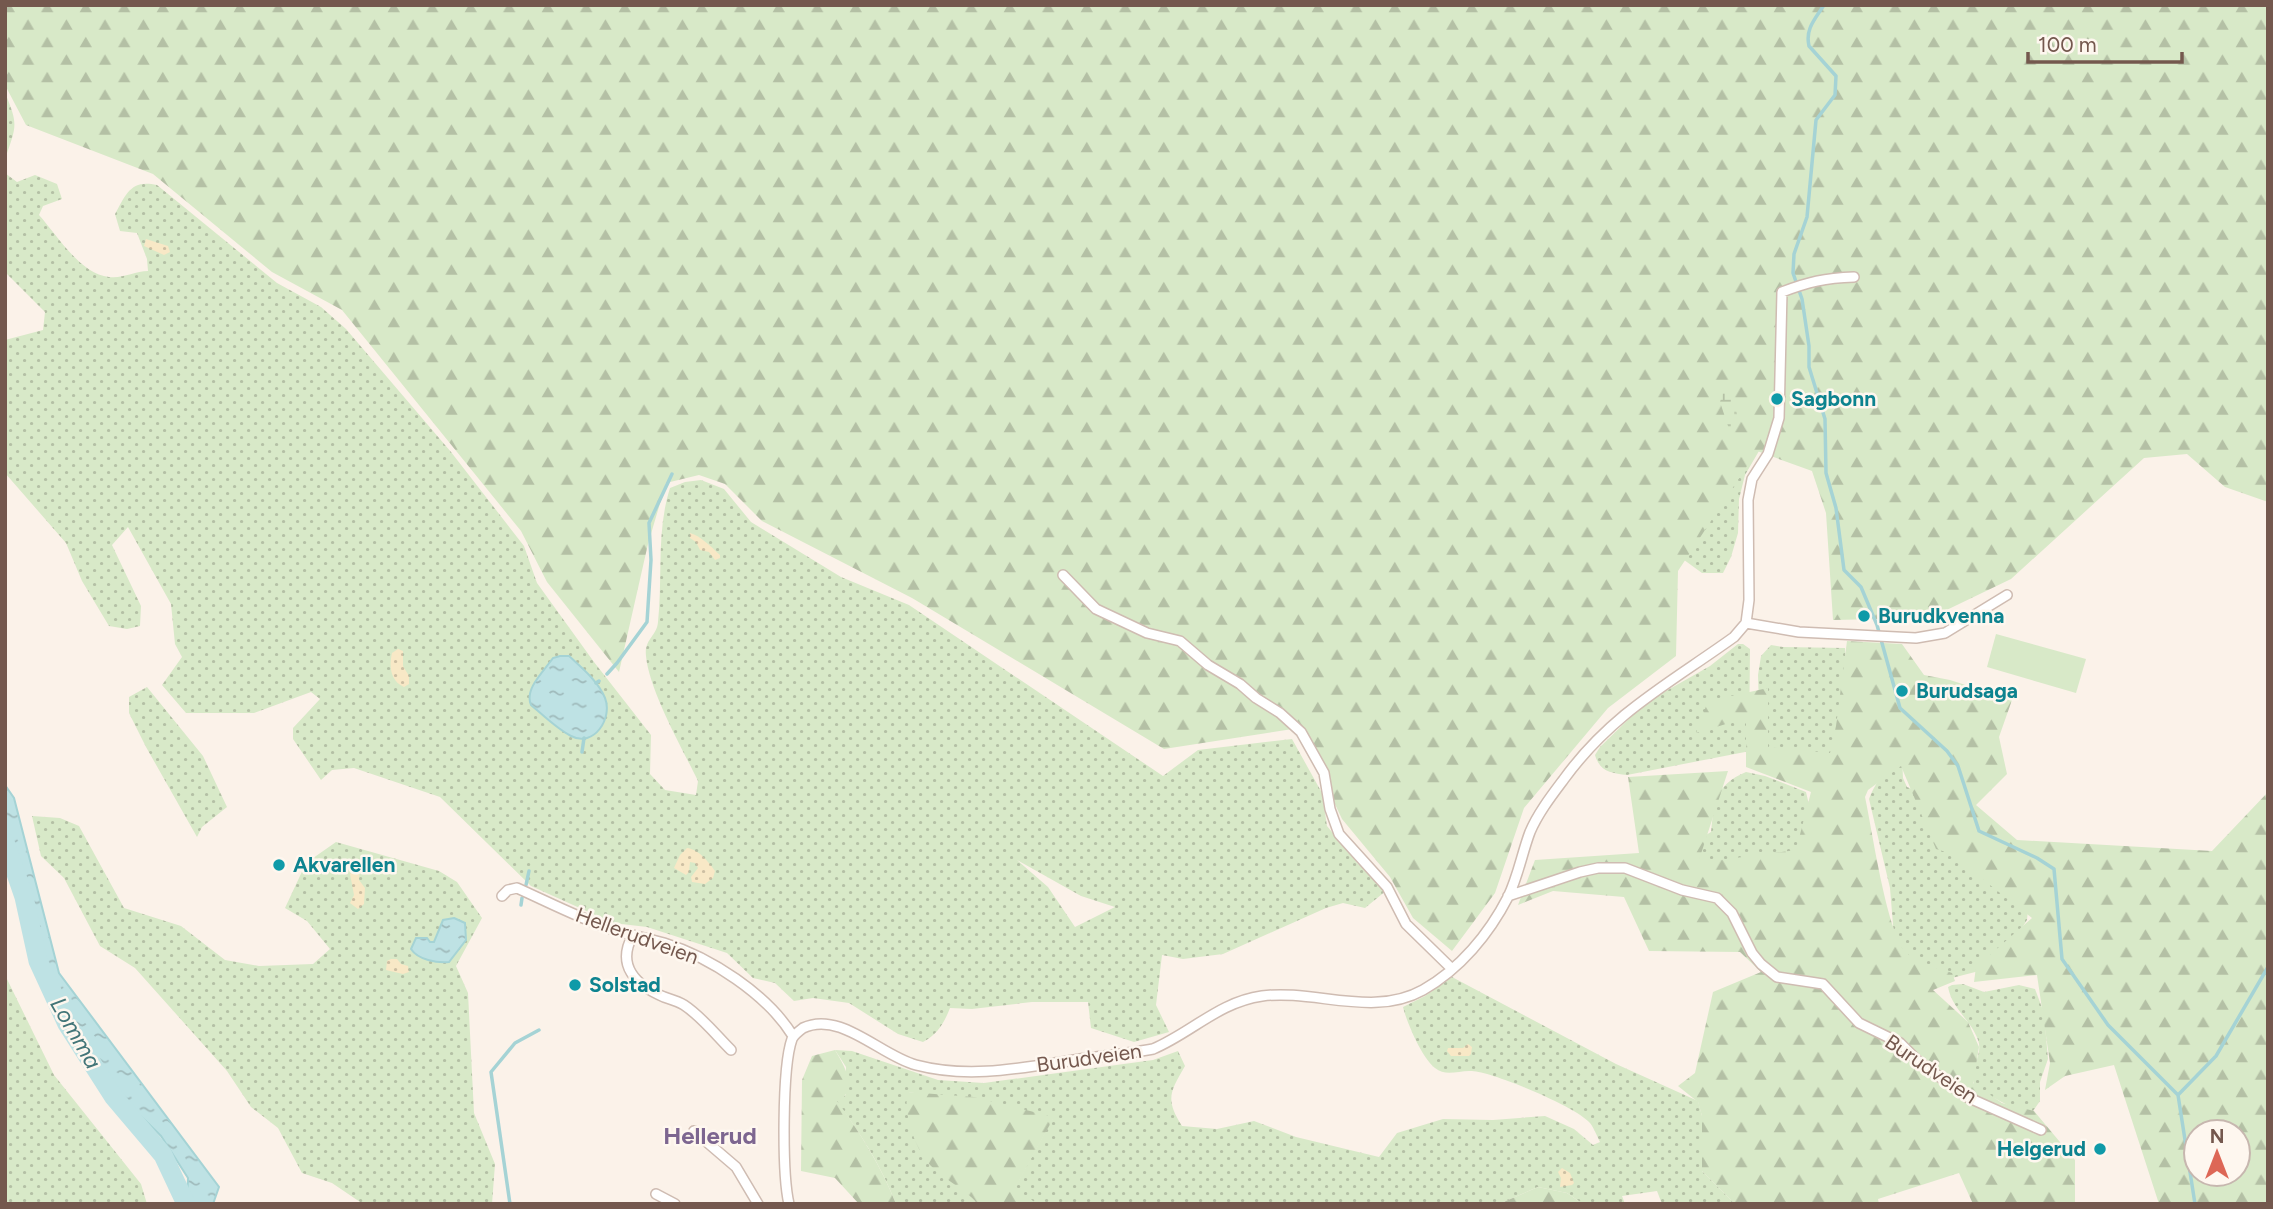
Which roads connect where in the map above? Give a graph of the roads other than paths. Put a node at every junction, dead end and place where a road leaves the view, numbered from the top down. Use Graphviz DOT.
graph roads {
  1 [pos="1854,277"];
  2 [pos="1063,575"];
  3 [pos="2007,594"];
  4 [pos="1746,623"];
  5 [pos="502,896"];
  6 [pos="1508,896"];
  7 [pos="633,935"];
  8 [pos="1451,968"];
  9 [pos="793,1036"];
  10 [pos="731,1050"];
  11 [pos="694,1130"];
  12 [pos="2041,1130"];
  13 [pos="656,1194"];
  14 [pos="675,1204"];
  15 [pos="758,1204"];
  16 [pos="789,1204"];
  1 -- 4 [label="street"];
  2 -- 8 [label="street"];
  3 -- 4 [label="street"];
  4 -- 6 [label="street, Burudveien"];
  5 -- 7 [label="street, Hellerudveien"];
  6 -- 8 [label="street, Burudveien"];
  6 -- 12 [label="street, Burudveien"];
  7 -- 9 [label="street, Hellerudveien"];
  7 -- 10 [label="street"];
  8 -- 9 [label="street, Burudveien"];
  9 -- 16 [label="street"];
  11 -- 15 [label="street"];
  13 -- 14 [label="street"];
}
